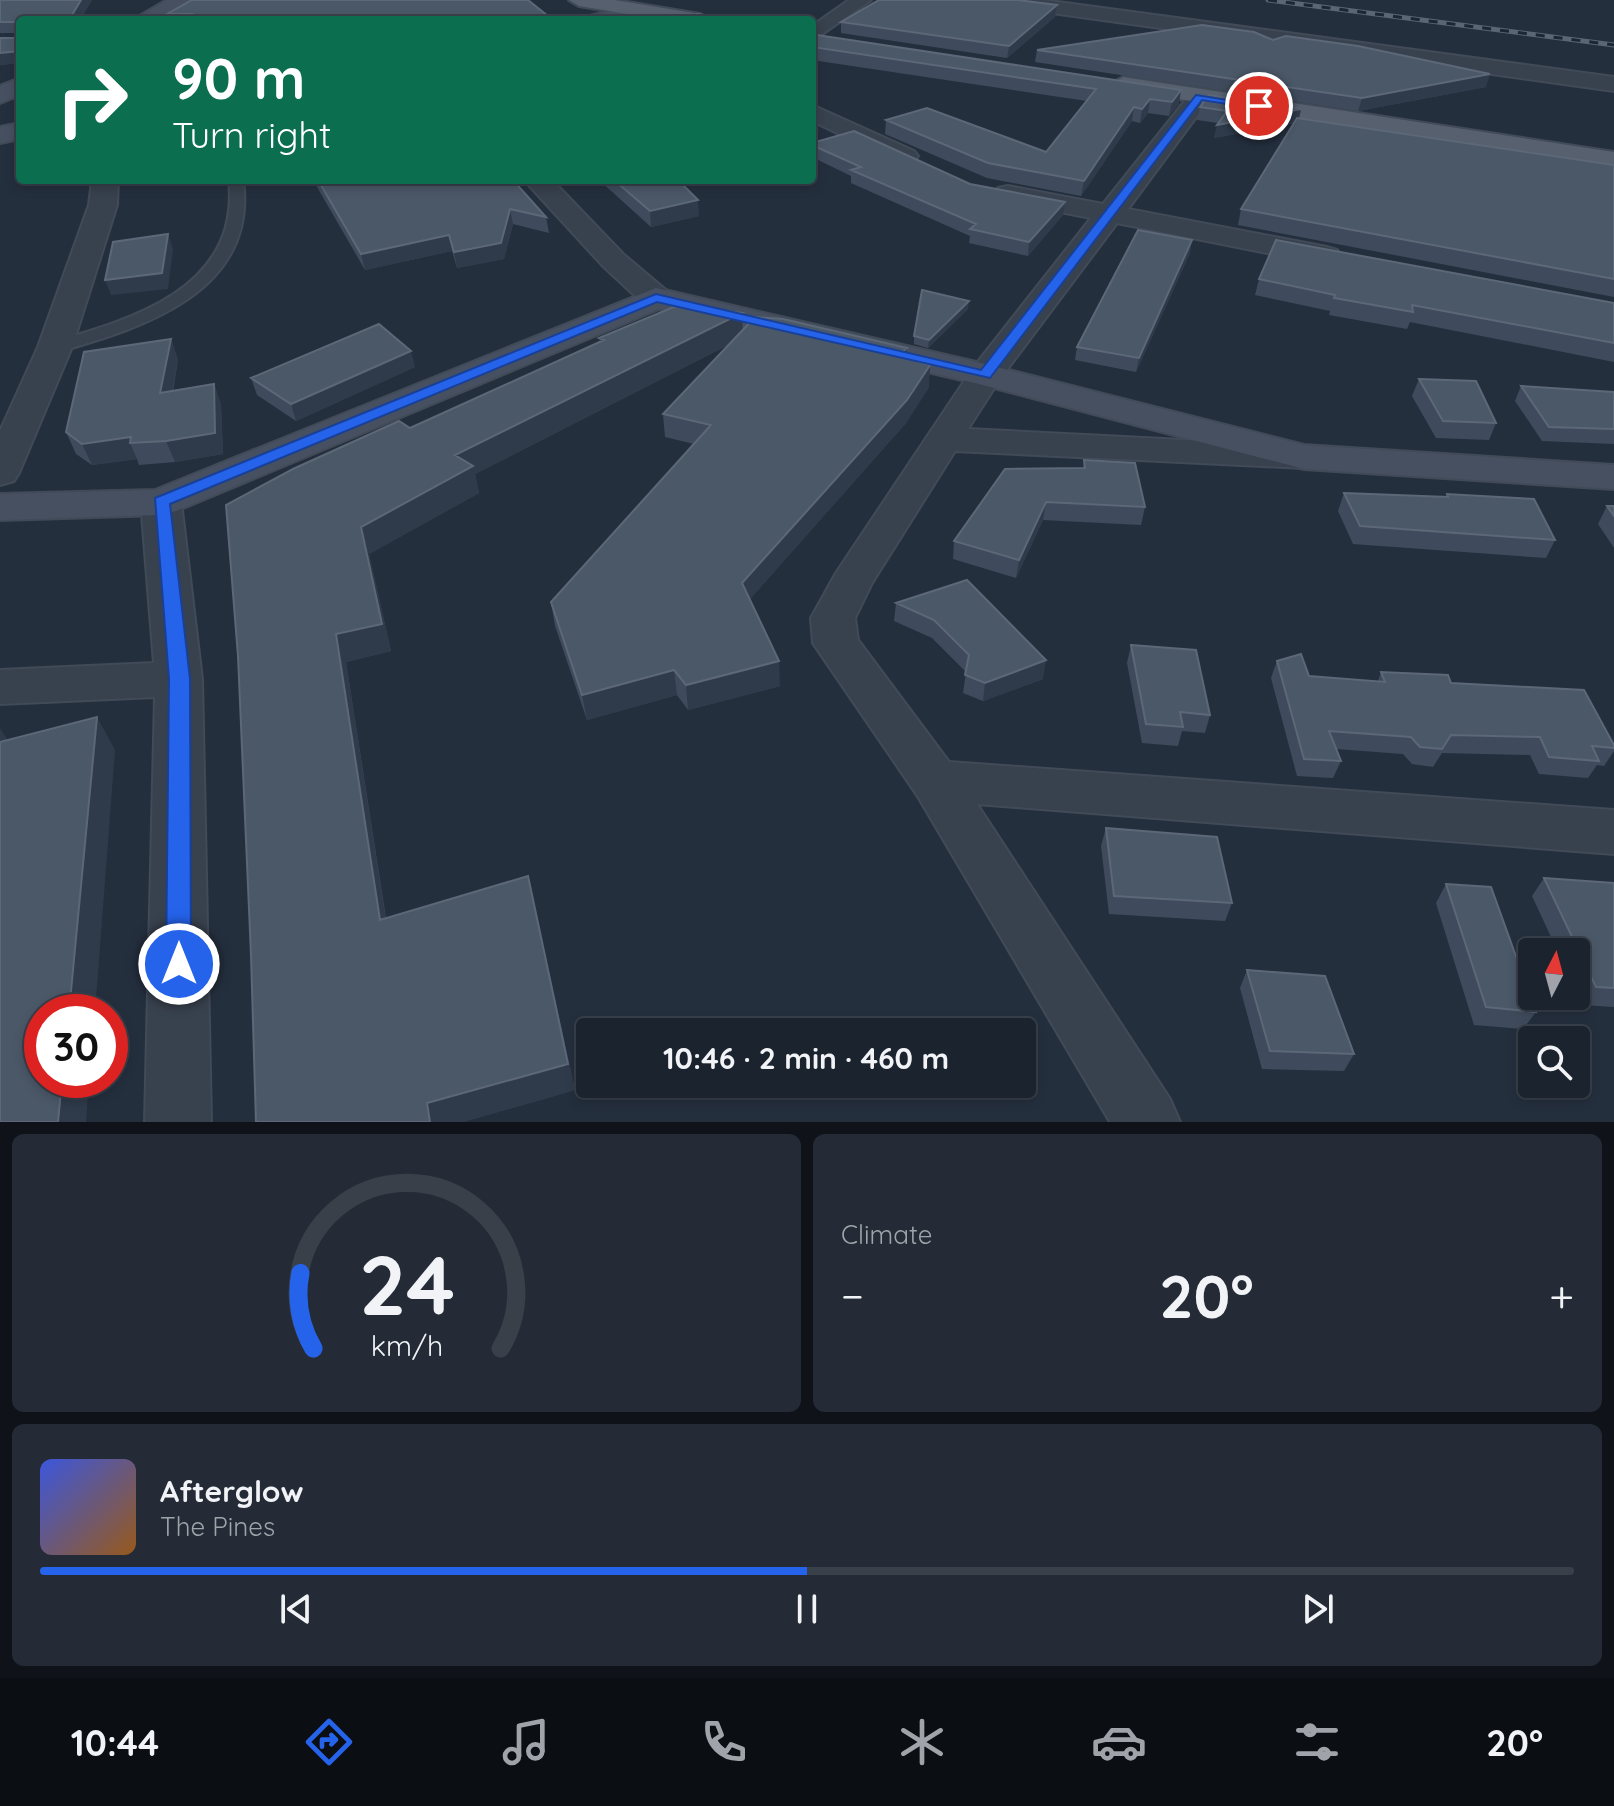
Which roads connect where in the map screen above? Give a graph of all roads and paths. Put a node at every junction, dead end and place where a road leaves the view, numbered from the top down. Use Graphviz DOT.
graph roads {
  1 [pos="182,0"];
  2 [pos="579,0"];
  3 [pos="862,0"];
  4 [pos="1001,0"];
  5 [pos="638,10"];
  6 [pos="151,16"];
  7 [pos="613,16"];
  8 [pos="675,16"];
  9 [pos="816,34"];
  10 [pos="816,38"];
  11 [pos="842,42"];
  12 [pos="1099,81"];
  13 [pos="1614,84"];
  14 [pos="1200,97"];
  15 [pos="816,114"];
  16 [pos="1614,160"];
  17 [pos="934,170"];
  18 [pos="105,184"];
  19 [pos="237,184"];
  20 [pos="541,184"];
  21 [pos="979,188"];
  22 [pos="1108,215"];
  23 [pos="1353,261"];
  24 [pos="656,298"];
  25 [pos="55,347"];
  26 [pos="985,375"];
  27 [pos="944,439"];
  28 [pos="1304,457"];
  29 [pos="0,473"];
  30 [pos="1614,477"];
  31 [pos="161,502"];
  32 [pos="0,507"];
  33 [pos="179,679"];
  34 [pos="0,687"];
  35 [pos="935,781"];
  36 [pos="1614,832"];
  37 [pos="178,1122"];
  38 [pos="1147,1122"];
  1 -- 6 [label="street"];
  2 -- 5 [label="main road"];
  3 -- 9 [label="street"];
  4 -- 13 [label="street"];
  5 -- 7 [label="street"];
  5 -- 8 [label="main road"];
  10 -- 11 [label="main road"];
  12 -- 14 [label="main road"];
  14 -- 16 [label="main road"];
  14 -- 22 [label="street"];
  15 -- 17 [label="street"];
  18 -- 25 [label="street"];
  19 -- 25 [label="lane"];
  20 -- 24 [label="street"];
  21 -- 22 [label="street"];
  22 -- 23 [label="street"];
  22 -- 26 [label="street"];
  24 -- 26 [label="street"];
  24 -- 31 [label="street"];
  25 -- 29 [label="street"];
  26 -- 27 [label="street"];
  26 -- 28 [label="street"];
  27 -- 28 [label="street"];
  27 -- 35 [label="street"];
  28 -- 30 [label="street"];
  31 -- 32 [label="street"];
  31 -- 33 [label="street"];
  33 -- 34 [label="street"];
  33 -- 37 [label="street"];
  35 -- 36 [label="street"];
  35 -- 38 [label="street"];
}
